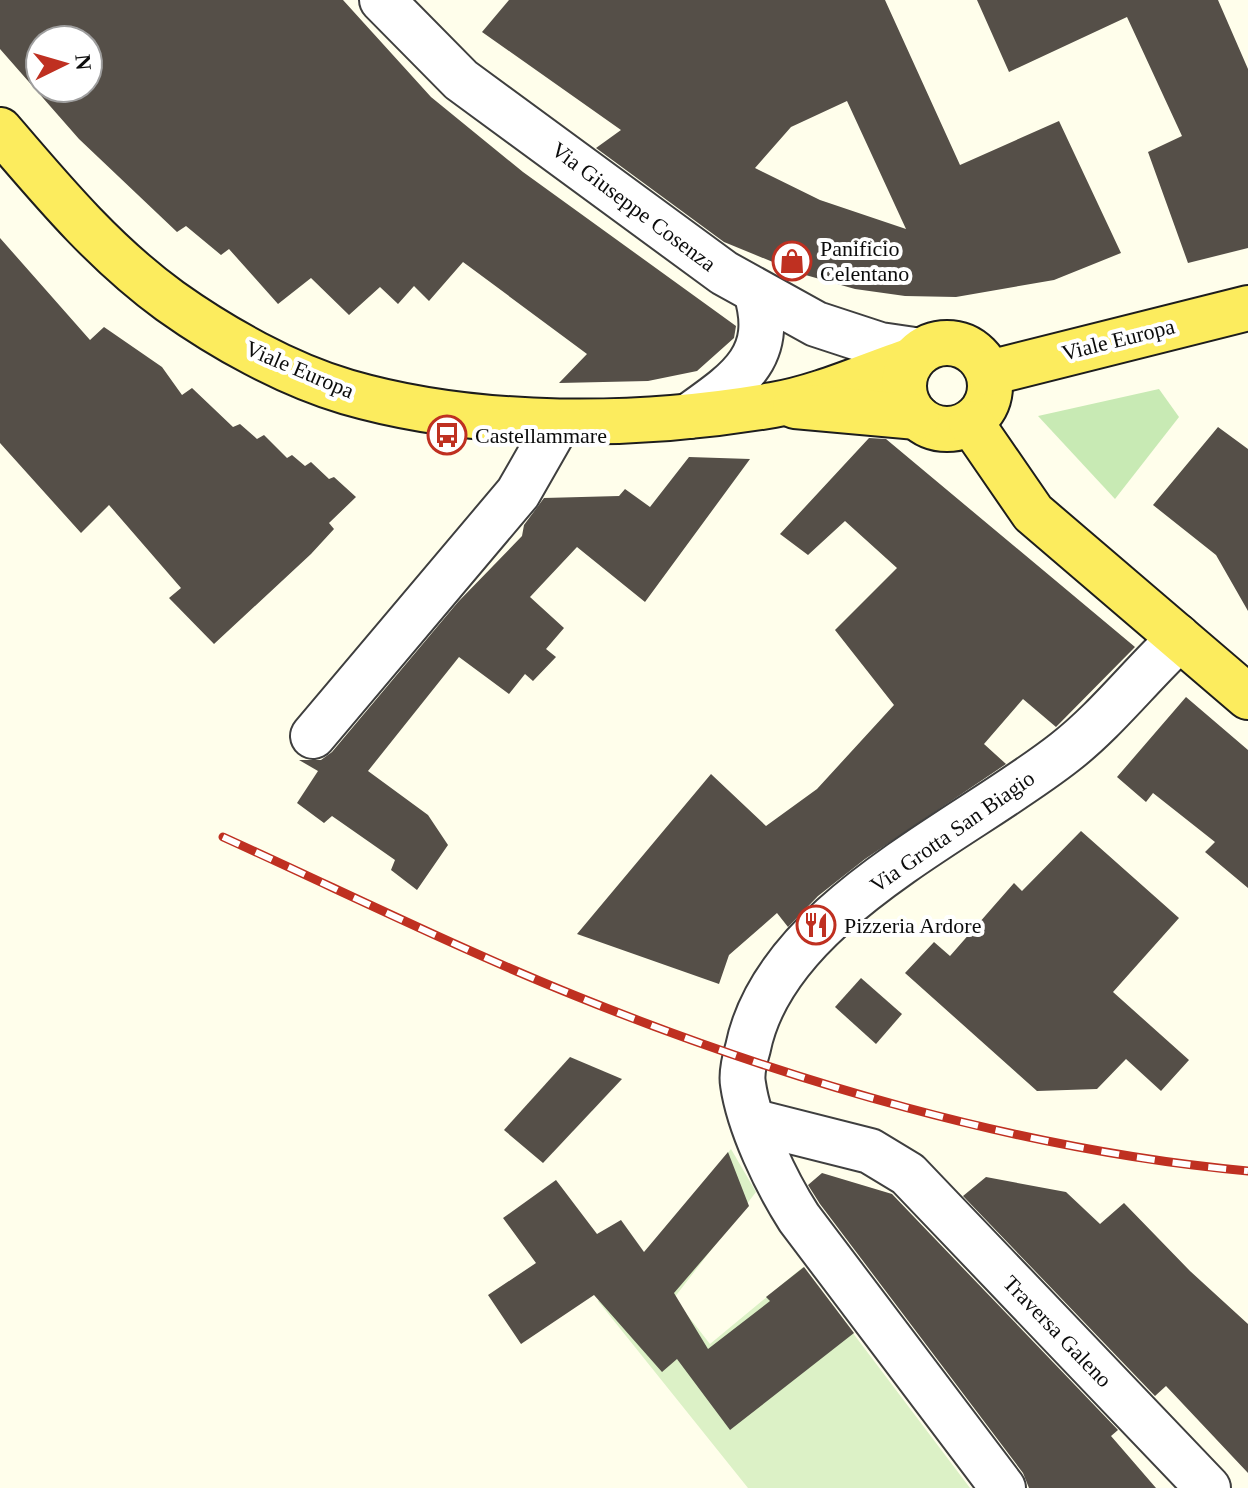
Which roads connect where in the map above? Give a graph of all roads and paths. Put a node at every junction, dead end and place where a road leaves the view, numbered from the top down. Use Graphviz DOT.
graph roads {
  1 [pos="388,1"];
  2 [pos="0,130"];
  3 [pos="756,292"];
  4 [pos="1248,308"];
  5 [pos="917,356"];
  6 [pos="989,373"];
  7 [pos="777,404"];
  8 [pos="689,416"];
  9 [pos="917,417"];
  10 [pos="558,423"];
  11 [pos="971,423"];
  12 [pos="1177,636"];
  13 [pos="1248,697"];
  14 [pos="313,736"];
  15 [pos="755,1122"];
  16 [pos="1003,1488"];
  17 [pos="1208,1488"];
  1 -- 3 [label="street, Via Giuseppe Cosenza"];
  2 -- 10 [label="main road, Viale Europa"];
  3 -- 5 [label="street, Via Giuseppe Cosenza"];
  3 -- 8 [label="street"];
  4 -- 6 [label="main road, Viale Europa"];
  5 -- 6 [label="main road"];
  5 -- 7 [label="main road"];
  5 -- 9 [label="main road"];
  6 -- 11 [label="main road"];
  7 -- 8 [label="main road, Viale Europa"];
  7 -- 9 [label="main road"];
  8 -- 10 [label="main road, Viale Europa"];
  9 -- 11 [label="main road"];
  10 -- 14 [label="street"];
  11 -- 12 [label="main road"];
  12 -- 13 [label="main road"];
  12 -- 15 [label="street, Via Grotta San Biagio"];
  15 -- 16 [label="street, Via Grotta San Biagio"];
  15 -- 17 [label="street, Traversa Galeno"];
}
